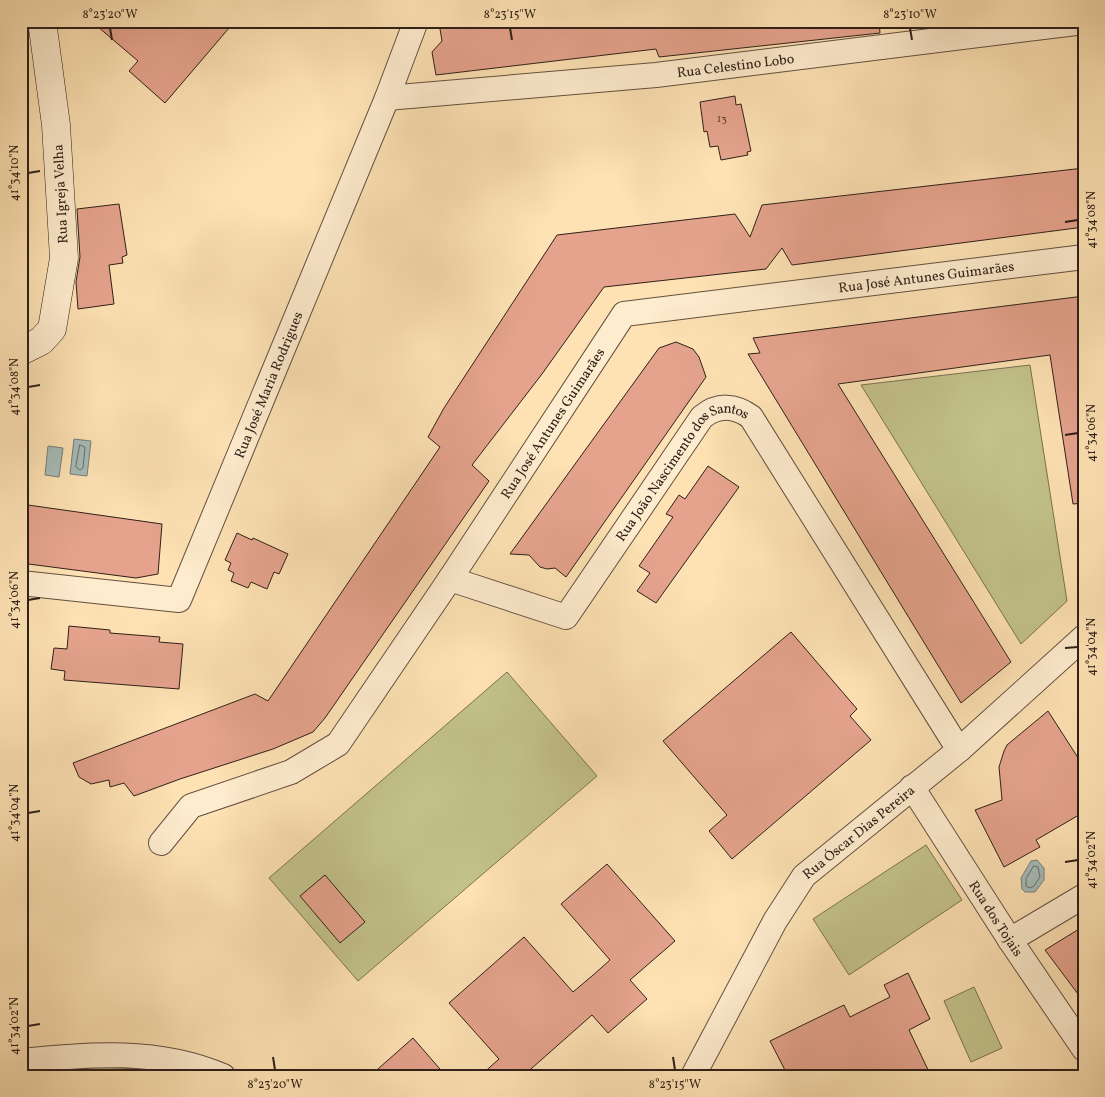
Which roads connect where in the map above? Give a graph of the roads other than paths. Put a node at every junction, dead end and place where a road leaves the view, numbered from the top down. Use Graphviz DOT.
graph roads {
  1 [pos="42,21"];
  2 [pos="416,21"];
  3 [pos="1084,22"];
  4 [pos="387,98"];
  5 [pos="1084,256"];
  6 [pos="21,351"];
  7 [pos="450,579"];
  8 [pos="21,584"];
  9 [pos="1084,637"];
  10 [pos="959,750"];
  11 [pos="912,787"];
  12 [pos="161,844"];
  13 [pos="1084,896"];
  14 [pos="1010,940"];
  15 [pos="1084,1049"];
  16 [pos="21,1061"];
  17 [pos="222,1076"];
  18 [pos="694,1076"];
  1 -- 6 [label="street, Rua Igreja Velha"];
  2 -- 4 [label="street, Rua José Maria Rodrigues"];
  3 -- 4 [label="street, Rua Celestino Lobo"];
  4 -- 8 [label="street, Rua José Maria Rodrigues"];
  5 -- 7 [label="street, Rua José Antunes Guimarães"];
  7 -- 10 [label="street, Rua João Nascimento dos Santos"];
  7 -- 12 [label="street, Rua José Antunes Guimarães"];
  9 -- 10 [label="street, Rua Óscar Dias Pereira"];
  10 -- 11 [label="street, Rua Óscar Dias Pereira"];
  11 -- 14 [label="street, Rua dos Tojais"];
  11 -- 18 [label="street, Rua Óscar Dias Pereira"];
  13 -- 14 [label="street"];
  14 -- 15 [label="street, Rua dos Tojais"];
  16 -- 17 [label="street"];
}
